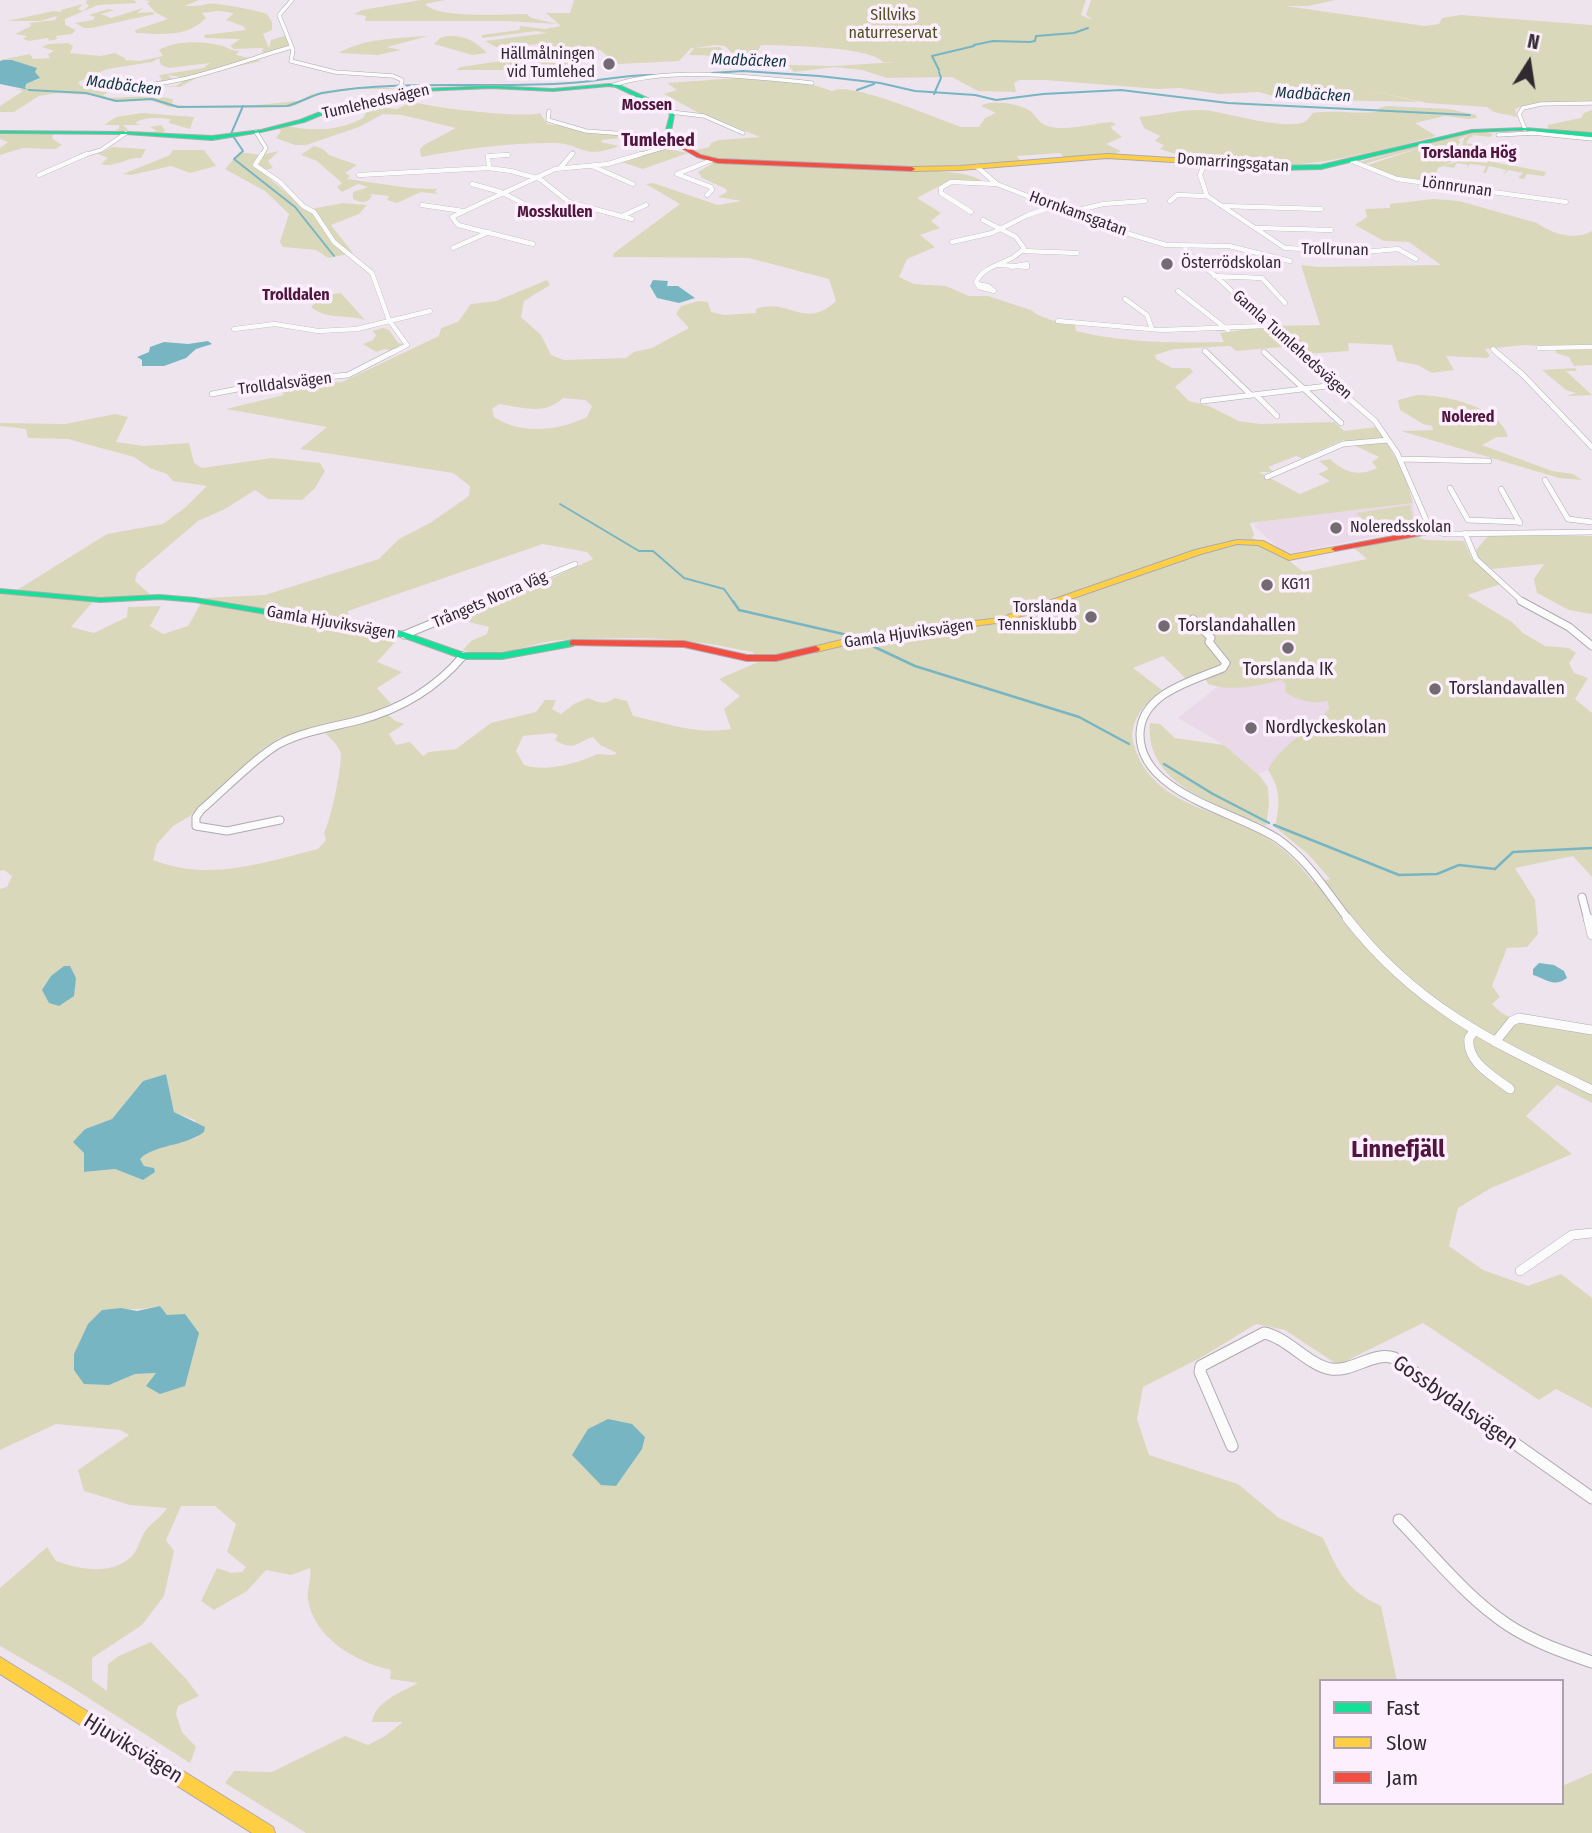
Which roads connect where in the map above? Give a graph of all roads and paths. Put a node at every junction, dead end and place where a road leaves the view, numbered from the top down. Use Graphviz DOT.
graph roads {
  1 [pos="292,0"];
  2 [pos="291,47"];
  3 [pos="812,83"];
  4 [pos="110,85"];
  5 [pos="614,85"];
  6 [pos="400,91"];
  7 [pos="1592,103"];
  8 [pos="1541,104"];
  9 [pos="549,111"];
  10 [pos="1553,111"];
  11 [pos="671,112"];
  12 [pos="1525,128"];
  13 [pos="0,132"];
  14 [pos="256,132"];
  15 [pos="126,133"];
  16 [pos="743,133"];
  17 [pos="1498,135"];
  18 [pos="1592,137"];
  19 [pos="671,140"];
  20 [pos="573,153"];
  21 [pos="508,155"];
  22 [pos="712,160"];
  23 [pos="1352,161"];
  24 [pos="1205,162"];
  25 [pos="452,164"];
  26 [pos="592,166"];
  27 [pos="977,167"];
  28 [pos="488,168"];
  29 [pos="559,168"];
  30 [pos="453,170"];
  31 [pos="39,175"];
  32 [pos="359,176"];
  33 [pos="478,178"];
  34 [pos="537,178"];
  35 [pos="472,184"];
  36 [pos="633,184"];
  37 [pos="997,184"];
  38 [pos="501,192"];
  39 [pos="707,195"];
  40 [pos="1207,196"];
  41 [pos="1144,201"];
  42 [pos="1170,201"];
  43 [pos="1566,202"];
  44 [pos="422,205"];
  45 [pos="646,205"];
  46 [pos="528,206"];
  47 [pos="1055,206"];
  48 [pos="1220,206"];
  49 [pos="1321,209"];
  50 [pos="463,211"];
  51 [pos="971,212"];
  52 [pos="1071,212"];
  53 [pos="622,216"];
  54 [pos="632,219"];
  55 [pos="982,220"];
  56 [pos="1258,228"];
  57 [pos="1001,229"];
  58 [pos="1331,230"];
  59 [pos="489,232"];
  60 [pos="952,242"];
  61 [pos="533,244"];
  62 [pos="1185,247"];
  63 [pos="453,248"];
  64 [pos="1023,251"];
  65 [pos="1077,253"];
  66 [pos="1416,259"];
  67 [pos="1290,261"];
  68 [pos="996,265"];
  69 [pos="1013,267"];
  70 [pos="1214,276"];
  71 [pos="977,284"];
  72 [pos="1178,291"];
  73 [pos="1125,299"];
  74 [pos="1285,303"];
  75 [pos="430,311"];
  76 [pos="1058,321"];
  77 [pos="390,323"];
  78 [pos="1265,326"];
  79 [pos="233,329"];
  80 [pos="1152,329"];
  81 [pos="1228,330"];
  82 [pos="1592,347"];
  83 [pos="1538,348"];
  84 [pos="1493,349"];
  85 [pos="1205,351"];
  86 [pos="1264,352"];
  87 [pos="1335,384"];
  88 [pos="1304,388"];
  89 [pos="212,394"];
  90 [pos="1253,395"];
  91 [pos="1203,401"];
  92 [pos="1277,416"];
  93 [pos="1341,423"];
  94 [pos="1388,440"];
  95 [pos="1592,447"];
  96 [pos="1400,459"];
  97 [pos="1489,461"];
  98 [pos="1267,477"];
  99 [pos="1545,480"];
  100 [pos="1450,488"];
  101 [pos="1501,489"];
  102 [pos="1519,522"];
  103 [pos="1592,522"];
  104 [pos="1431,531"];
  105 [pos="1592,532"];
  106 [pos="1465,533"];
  107 [pos="1525,533"];
  108 [pos="575,564"];
  109 [pos="0,591"];
  110 [pos="1193,619"];
  111 [pos="1592,634"];
  112 [pos="404,635"];
  113 [pos="1580,636"];
  114 [pos="1592,646"];
  115 [pos="463,656"];
  116 [pos="280,820"];
  117 [pos="1582,897"];
  118 [pos="1592,935"];
  119 [pos="1475,1030"];
  120 [pos="1592,1030"];
  121 [pos="1495,1042"];
  122 [pos="1510,1089"];
  123 [pos="1592,1090"];
  124 [pos="1592,1233"];
  125 [pos="1520,1270"];
  126 [pos="1232,1446"];
  127 [pos="1592,1498"];
  128 [pos="1399,1520"];
  129 [pos="1592,1662"];
  130 [pos="0,1665"];
  131 [pos="267,1833"];
  1 -- 2 [label="street"];
  2 -- 4 [label="street"];
  2 -- 6 [label="street"];
  3 -- 5 [label="street"];
  5 -- 6 [label="street, Tumlehedsvägen"];
  5 -- 11 [label="street"];
  6 -- 14 [label="street, Tumlehedsvägen"];
  7 -- 8 [label="street"];
  8 -- 10 [label="street"];
  8 -- 12 [label="street"];
  9 -- 19 [label="street"];
  11 -- 16 [label="street"];
  11 -- 19 [label="street"];
  12 -- 18 [label="street, Domarringsgatan"];
  12 -- 23 [label="street, Domarringsgatan"];
  13 -- 15 [label="street, Tumlehedsvägen"];
  14 -- 15 [label="street, Tumlehedsvägen"];
  14 -- 77 [label="street, Trolldalsvägen"];
  15 -- 31 [label="street"];
  17 -- 18 [label="street"];
  19 -- 22 [label="street"];
  19 -- 26 [label="street"];
  20 -- 29 [label="street"];
  21 -- 28 [label="street"];
  22 -- 27 [label="street, Domarringsgatan"];
  22 -- 39 [label="street"];
  23 -- 24 [label="street, Domarringsgatan"];
  23 -- 43 [label="street, Lönnrunan"];
  24 -- 27 [label="street, Domarringsgatan"];
  24 -- 40 [label="street"];
  25 -- 30 [label="street"];
  26 -- 29 [label="street"];
  26 -- 36 [label="street"];
  27 -- 37 [label="street, Hornkamsgatan"];
  28 -- 30 [label="street"];
  28 -- 33 [label="street"];
  28 -- 34 [label="street"];
  29 -- 34 [label="street"];
  30 -- 32 [label="street"];
  34 -- 38 [label="street"];
  34 -- 53 [label="street"];
  35 -- 38 [label="street"];
  37 -- 47 [label="street, Hornkamsgatan"];
  37 -- 51 [label="street"];
  38 -- 46 [label="street"];
  38 -- 50 [label="street"];
  40 -- 42 [label="street"];
  40 -- 48 [label="street, Trollrunan"];
  41 -- 52 [label="street"];
  44 -- 50 [label="street"];
  45 -- 53 [label="street"];
  47 -- 52 [label="street, Hornkamsgatan"];
  47 -- 57 [label="street"];
  48 -- 49 [label="street"];
  48 -- 56 [label="street, Trollrunan"];
  50 -- 59 [label="street"];
  52 -- 62 [label="street, Hornkamsgatan"];
  53 -- 54 [label="street"];
  55 -- 57 [label="street"];
  56 -- 58 [label="street, Trollrunan"];
  56 -- 66 [label="street, Trollrunan"];
  57 -- 60 [label="street"];
  57 -- 64 [label="street"];
  59 -- 61 [label="street"];
  59 -- 63 [label="street"];
  62 -- 67 [label="street, Hornkamsgatan"];
  62 -- 70 [label="street, Gamla Tumlehedsvägen"];
  64 -- 65 [label="street"];
  64 -- 68 [label="street"];
  68 -- 69 [label="street"];
  68 -- 71 [label="street"];
  70 -- 74 [label="street"];
  70 -- 78 [label="street, Gamla Tumlehedsvägen"];
  72 -- 81 [label="street"];
  73 -- 80 [label="street"];
  75 -- 77 [label="street"];
  76 -- 80 [label="street"];
  77 -- 79 [label="street"];
  77 -- 89 [label="street, Trolldalsvägen"];
  78 -- 81 [label="street"];
  78 -- 87 [label="street, Gamla Tumlehedsvägen"];
  80 -- 81 [label="street"];
  82 -- 83 [label="street"];
  84 -- 95 [label="street"];
  85 -- 90 [label="street"];
  86 -- 88 [label="street"];
  87 -- 88 [label="street"];
  87 -- 94 [label="street, Gamla Tumlehedsvägen"];
  88 -- 90 [label="street"];
  88 -- 93 [label="street"];
  90 -- 91 [label="street"];
  90 -- 92 [label="street"];
  94 -- 96 [label="street, Gamla Tumlehedsvägen"];
  94 -- 98 [label="street"];
  96 -- 97 [label="street"];
  96 -- 104 [label="street, Gamla Tumlehedsvägen"];
  99 -- 103 [label="street"];
  100 -- 102 [label="street"];
  101 -- 102 [label="street"];
  102 -- 107 [label="street"];
  104 -- 106 [label="street"];
  104 -- 115 [label="street, Gamla Hjuviksvägen"];
  105 -- 107 [label="street"];
  106 -- 107 [label="street"];
  106 -- 113 [label="street"];
  108 -- 112 [label="street, Trångets Norra Väg"];
  109 -- 112 [label="street, Gamla Hjuviksvägen"];
  110 -- 119 [label="street"];
  111 -- 113 [label="street"];
  112 -- 115 [label="street, Gamla Hjuviksvägen"];
  113 -- 114 [label="street"];
  115 -- 116 [label="street"];
  117 -- 118 [label="street"];
  119 -- 121 [label="street"];
  119 -- 122 [label="street"];
  120 -- 121 [label="street"];
  121 -- 123 [label="street"];
  124 -- 125 [label="street"];
  126 -- 127 [label="street, Gossbydalsvägen"];
  128 -- 129 [label="street"];
  130 -- 131 [label="street, Hjuviksvägen"];
}
